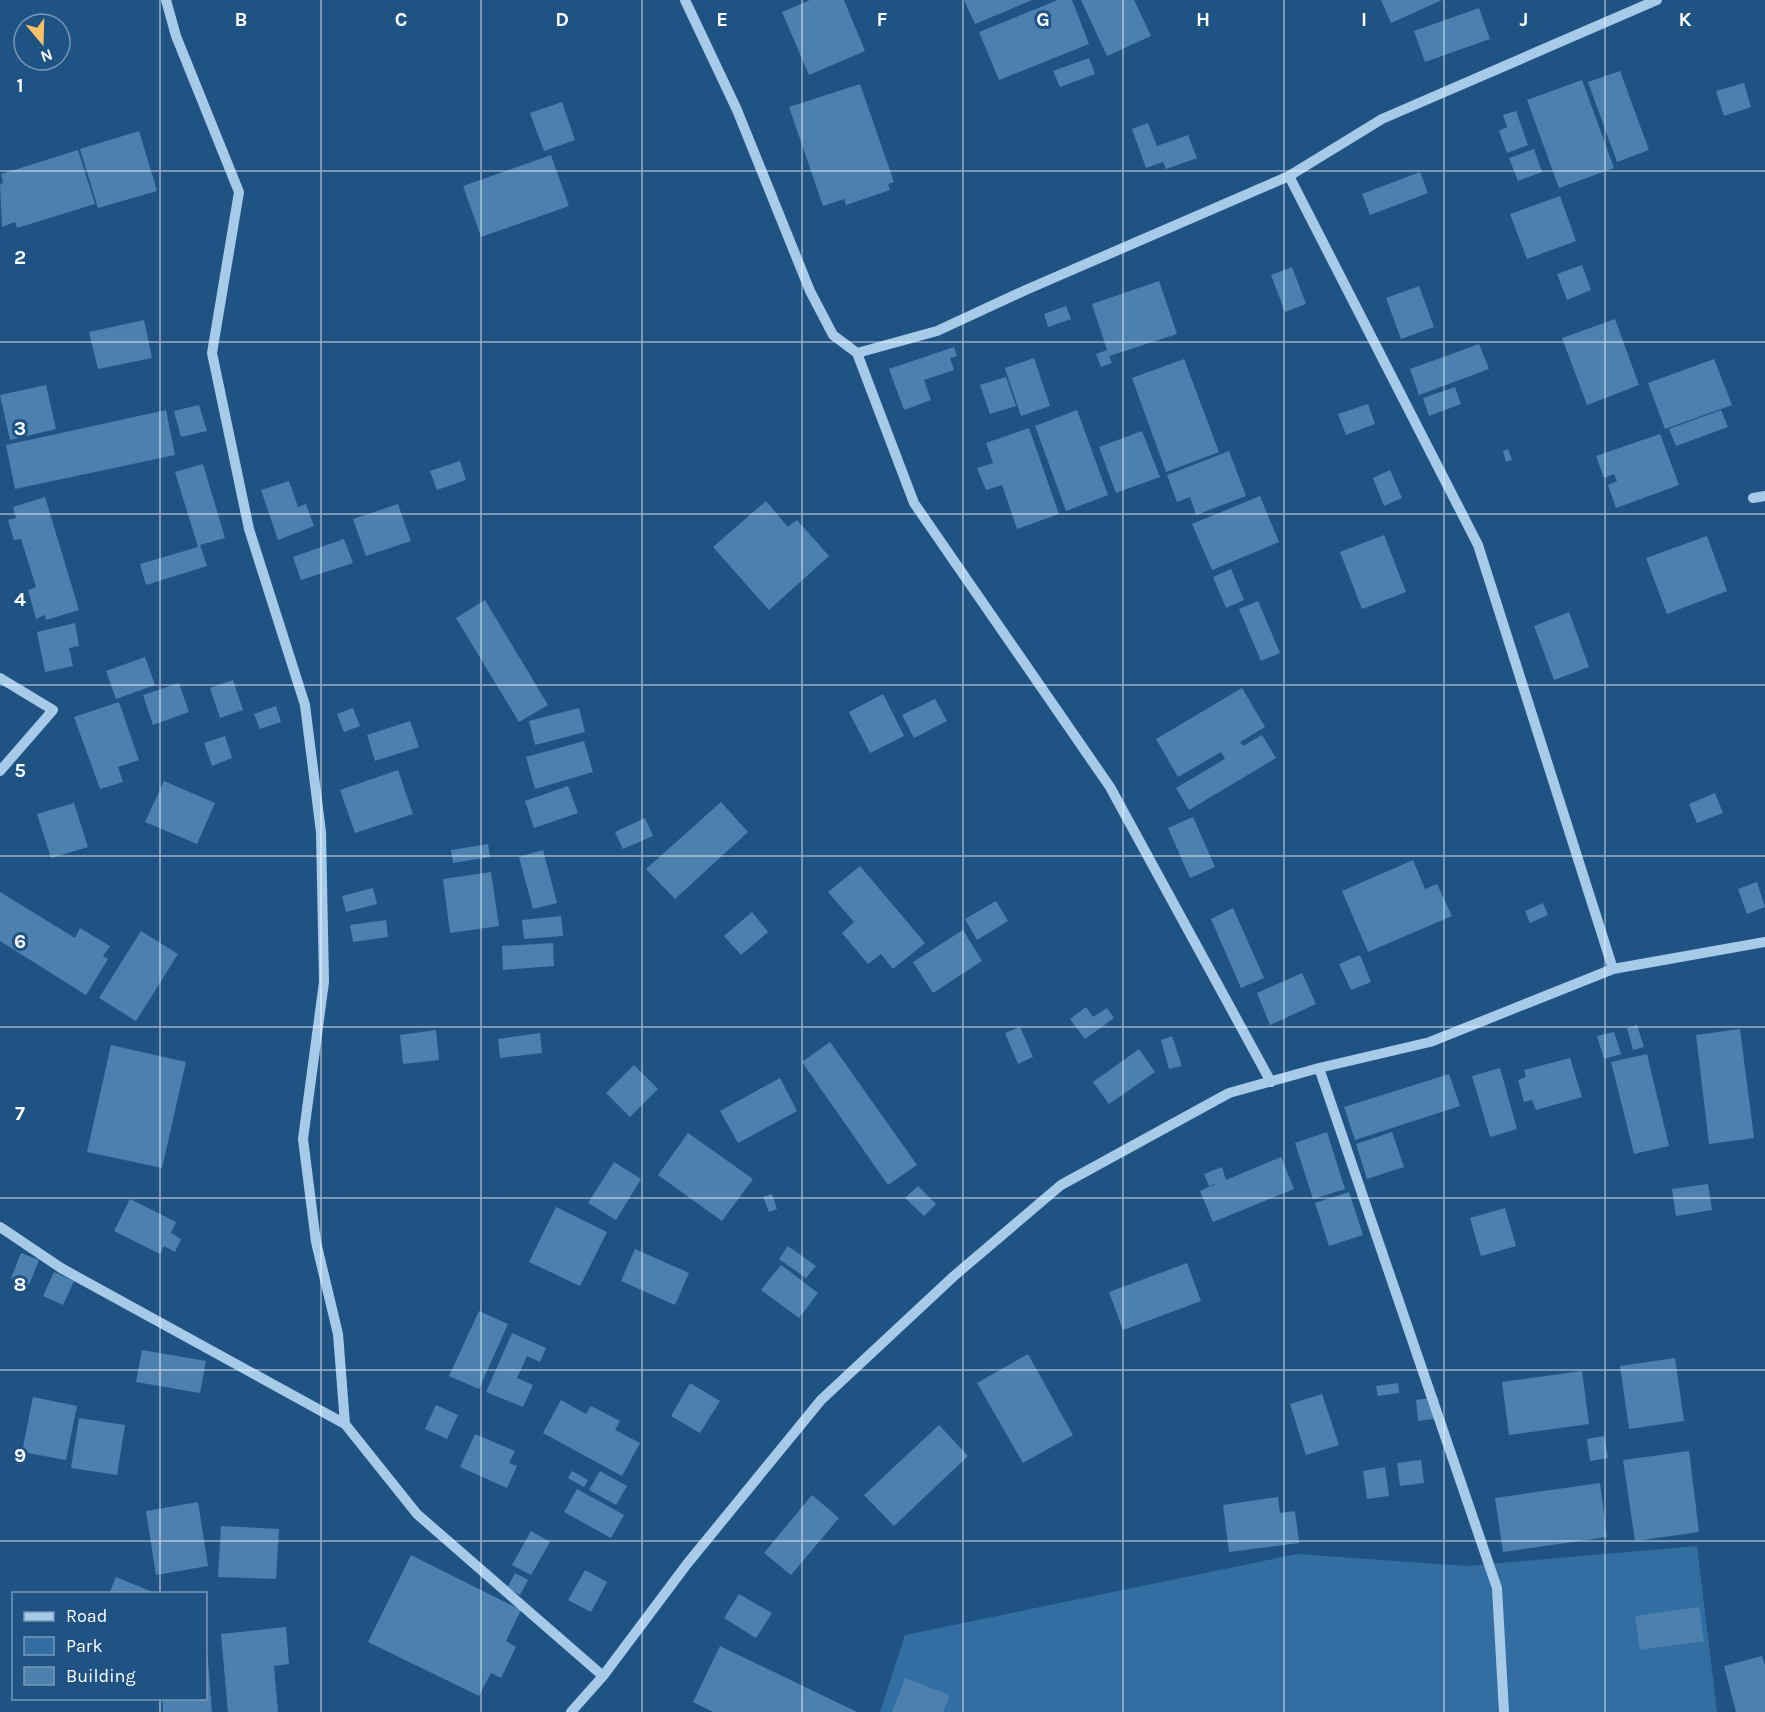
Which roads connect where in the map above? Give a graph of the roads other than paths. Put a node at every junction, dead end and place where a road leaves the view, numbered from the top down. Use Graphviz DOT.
graph roads {
  1 [pos="166,0"];
  2 [pos="685,0"];
  3 [pos="1650,2"];
  4 [pos="1289,176"];
  5 [pos="857,353"];
  6 [pos="1765,496"];
  7 [pos="1753,498"];
  8 [pos="0,678"];
  9 [pos="0,771"];
  10 [pos="1765,942"];
  11 [pos="1613,969"];
  12 [pos="1319,1068"];
  13 [pos="1271,1082"];
  14 [pos="0,1227"];
  15 [pos="345,1424"];
  16 [pos="603,1676"];
  17 [pos="571,1712"];
  18 [pos="1504,1712"];
  1 -- 15 [label="street"];
  2 -- 5 [label="street"];
  3 -- 4 [label="street"];
  4 -- 5 [label="street"];
  4 -- 11 [label="street"];
  5 -- 13 [label="street"];
  6 -- 7 [label="street"];
  8 -- 9 [label="street"];
  10 -- 11 [label="street"];
  11 -- 12 [label="street"];
  12 -- 13 [label="street"];
  12 -- 18 [label="street"];
  13 -- 16 [label="street"];
  14 -- 15 [label="street"];
  15 -- 16 [label="street"];
  16 -- 17 [label="street"];
}
